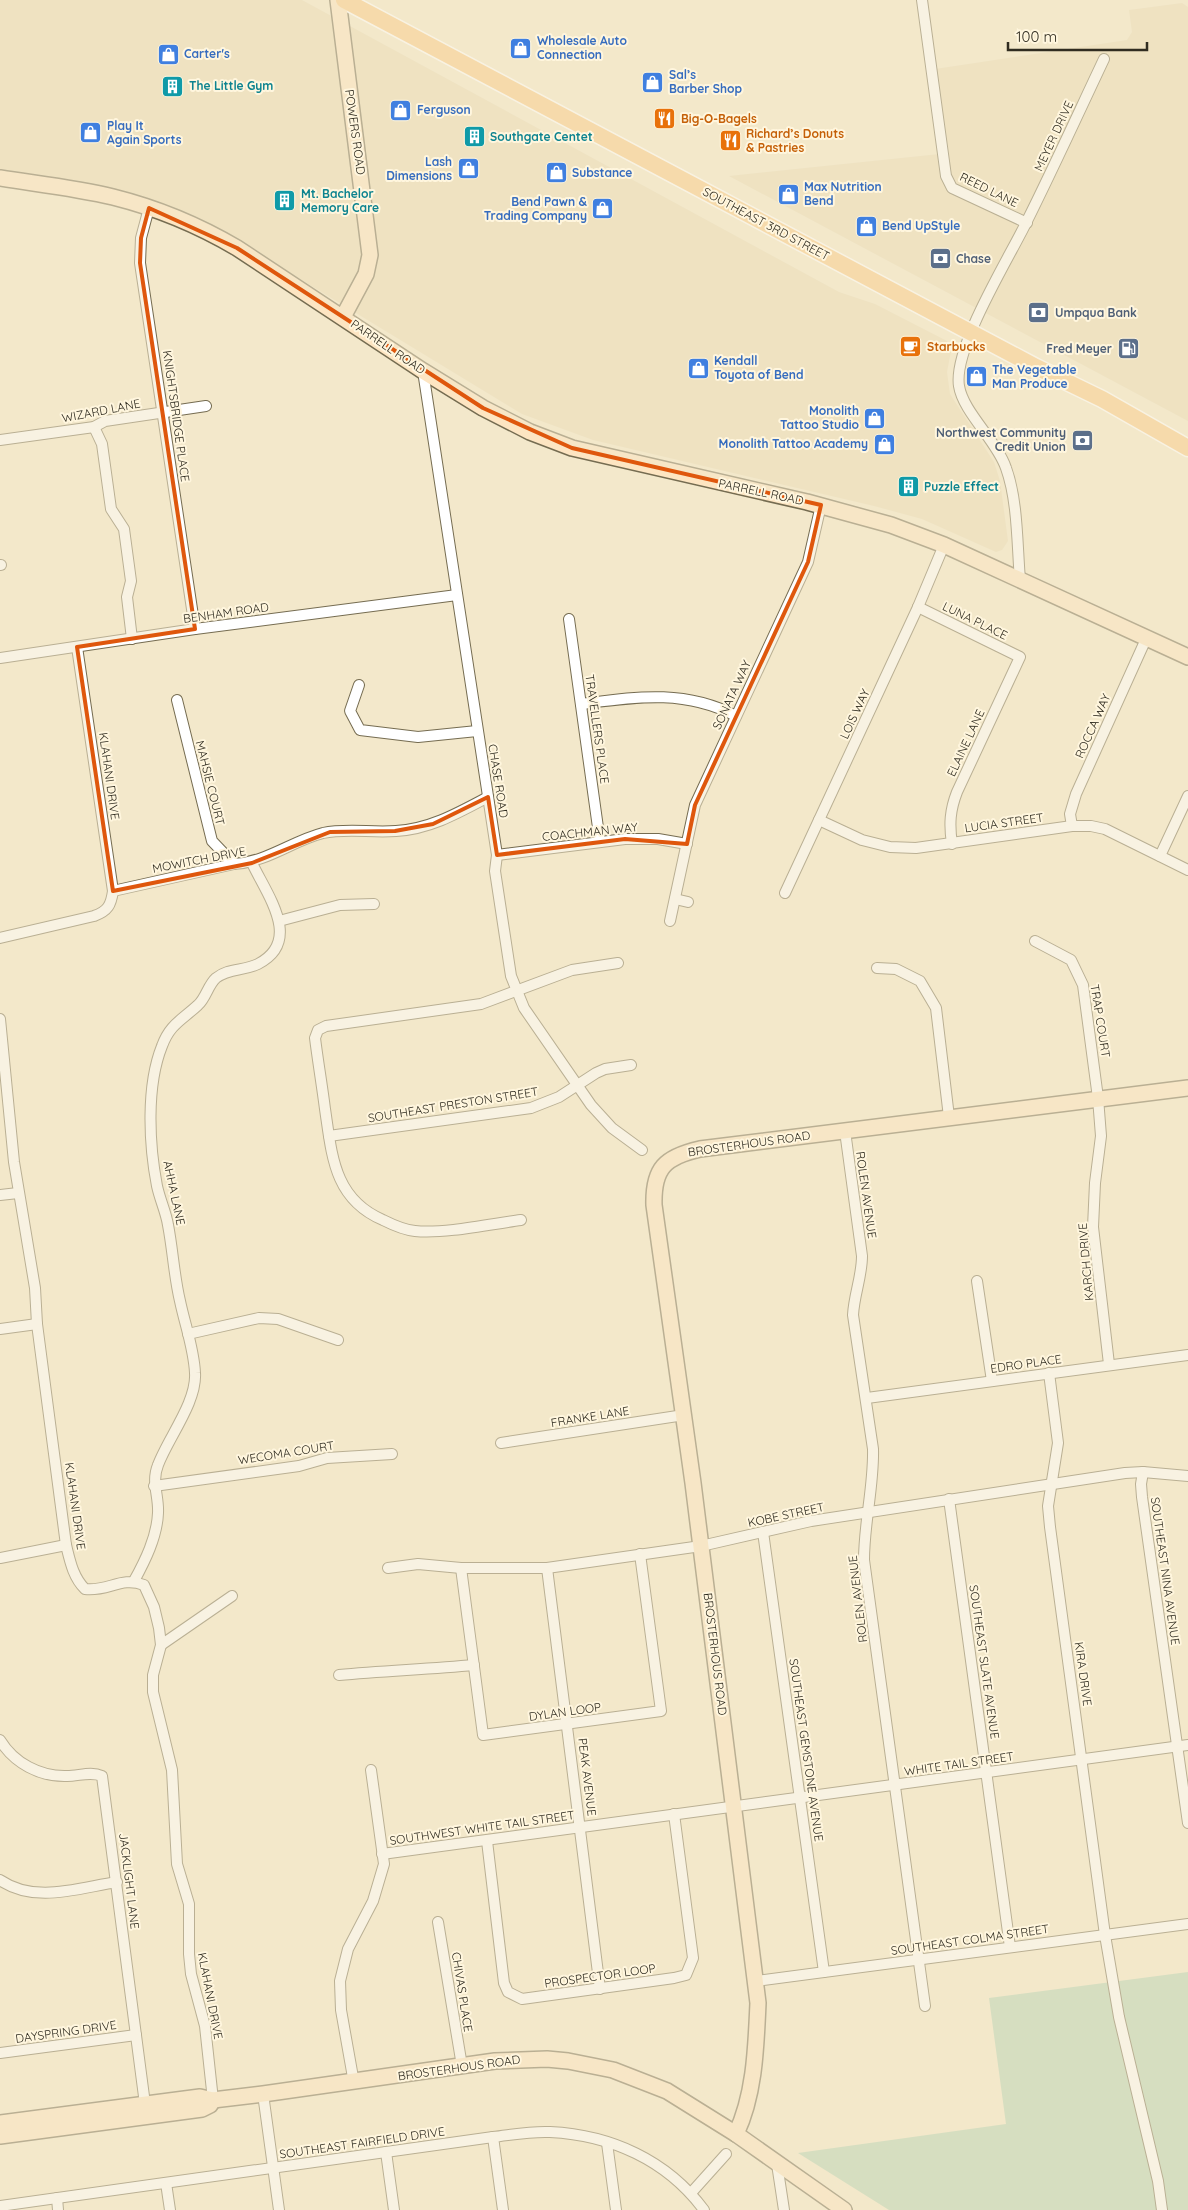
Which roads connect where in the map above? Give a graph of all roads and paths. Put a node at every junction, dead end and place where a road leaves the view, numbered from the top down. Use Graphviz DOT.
graph roads {
  1 [pos="338,0"];
  2 [pos="344,0"];
  3 [pos="922,0"];
  4 [pos="1104,59"];
  5 [pos="0,178"];
  6 [pos="149,208"];
  7 [pos="1027,223"];
  8 [pos="343,317"];
  9 [pos="972,332"];
  10 [pos="423,371"];
  11 [pos="206,406"];
  12 [pos="163,412"];
  13 [pos="94,427"];
  14 [pos="0,440"];
  15 [pos="1188,448"];
  16 [pos="821,505"];
  17 [pos="944,545"];
  18 [pos="1020,580"];
  19 [pos="457,595"];
  20 [pos="918,607"];
  21 [pos="569,619"];
  22 [pos="195,629"];
  23 [pos="132,639"];
  24 [pos="1146,639"];
  25 [pos="77,647"];
  26 [pos="1020,657"];
  27 [pos="0,658"];
  28 [pos="1188,658"];
  29 [pos="359,685"];
  30 [pos="177,700"];
  31 [pos="581,704"];
  32 [pos="736,716"];
  33 [pos="477,731"];
  34 [pos="1188,796"];
  35 [pos="488,798"];
  36 [pos="820,820"];
  37 [pos="1072,826"];
  38 [pos="600,842"];
  39 [pos="686,844"];
  40 [pos="952,844"];
  41 [pos="497,855"];
  42 [pos="1160,856"];
  43 [pos="252,863"];
  44 [pos="234,864"];
  45 [pos="1188,870"];
  46 [pos="113,891"];
  47 [pos="786,893"];
  48 [pos="675,899"];
  49 [pos="688,902"];
  50 [pos="374,904"];
  51 [pos="279,921"];
  52 [pos="670,921"];
  53 [pos="0,938"];
  54 [pos="1035,941"];
  55 [pos="618,963"];
  56 [pos="877,968"];
  57 [pos="516,990"];
  58 [pos="0,1019"];
  59 [pos="632,1065"];
  60 [pos="577,1085"];
  61 [pos="1188,1088"];
  62 [pos="1098,1098"];
  63 [pos="950,1117"];
  64 [pos="845,1131"];
  65 [pos="329,1136"];
  66 [pos="642,1150"];
  67 [pos="18,1193"];
  68 [pos="0,1195"];
  69 [pos="521,1220"];
  70 [pos="977,1281"];
  71 [pos="37,1324"];
  72 [pos="0,1329"];
  73 [pos="188,1334"];
  74 [pos="338,1340"];
  75 [pos="1188,1355"];
  76 [pos="1109,1364"];
  77 [pos="1049,1373"];
  78 [pos="992,1381"];
  79 [pos="867,1398"];
  80 [pos="684,1415"];
  81 [pos="500,1443"];
  82 [pos="392,1454"];
  83 [pos="1143,1472"];
  84 [pos="1188,1476"];
  85 [pos="1052,1483"];
  86 [pos="154,1486"];
  87 [pos="949,1499"];
  88 [pos="867,1512"];
  89 [pos="763,1532"];
  90 [pos="66,1545"];
  91 [pos="701,1546"];
  92 [pos="640,1554"];
  93 [pos="0,1558"];
  94 [pos="388,1568"];
  95 [pos="462,1568"];
  96 [pos="547,1568"];
  97 [pos="134,1581"];
  98 [pos="232,1596"];
  99 [pos="161,1645"];
  100 [pos="474,1665"];
  101 [pos="339,1675"];
  102 [pos="567,1724"];
  103 [pos="0,1740"];
  104 [pos="1183,1745"];
  105 [pos="1082,1759"];
  106 [pos="371,1770"];
  107 [pos="987,1772"];
  108 [pos="895,1785"];
  109 [pos="800,1798"];
  110 [pos="734,1807"];
  111 [pos="674,1814"];
  112 [pos="1188,1823"];
  113 [pos="580,1826"];
  114 [pos="487,1841"];
  115 [pos="382,1854"];
  116 [pos="0,1880"];
  117 [pos="117,1882"];
  118 [pos="438,1922"];
  119 [pos="1188,1924"];
  120 [pos="1105,1935"];
  121 [pos="1010,1948"];
  122 [pos="919,1960"];
  123 [pos="824,1972"];
  124 [pos="756,1981"];
  125 [pos="600,1989"];
  126 [pos="925,2006"];
  127 [pos="136,2035"];
  128 [pos="0,2054"];
  129 [pos="462,2066"];
  130 [pos="354,2083"];
  131 [pos="263,2094"];
  132 [pos="213,2100"];
  133 [pos="145,2104"];
  134 [pos="0,2124"];
  135 [pos="736,2134"];
  136 [pos="0,2136"];
  137 [pos="493,2137"];
  138 [pos="607,2143"];
  139 [pos="386,2152"];
  140 [pos="726,2154"];
  141 [pos="777,2164"];
  142 [pos="273,2168"];
  143 [pos="166,2183"];
  144 [pos="691,2193"];
  145 [pos="57,2198"];
  146 [pos="0,2206"];
  147 [pos="58,2210"];
  148 [pos="170,2210"];
  149 [pos="279,2210"];
  150 [pos="394,2210"];
  151 [pos="503,2210"];
  152 [pos="616,2210"];
  153 [pos="704,2210"];
  154 [pos="784,2210"];
  155 [pos="844,2210"];
  156 [pos="1162,2210"];
  1 -- 8 [label="street, POWERS ROAD"];
  2 -- 9 [label="main road, SOUTHEAST 3RD STREET"];
  3 -- 7 [label="street, REED LANE"];
  4 -- 7 [label="street, MEYER DRIVE"];
  5 -- 6 [label="street, PARRELL ROAD"];
  6 -- 8 [label="street, PARRELL ROAD"];
  6 -- 12 [label="street, KNIGHTSBRIDGE PLACE"];
  7 -- 9 [label="street, REED LANE"];
  8 -- 10 [label="street, PARRELL ROAD"];
  9 -- 15 [label="main road, SOUTHEAST 3RD STREET"];
  9 -- 18 [label="street, REED LANE"];
  10 -- 16 [label="street, PARRELL ROAD"];
  10 -- 19 [label="street, CHASE ROAD"];
  11 -- 12 [label="street, WIZARD LANE"];
  12 -- 13 [label="street, WIZARD LANE"];
  12 -- 22 [label="street, KNIGHTSBRIDGE PLACE"];
  13 -- 14 [label="street, WIZARD LANE"];
  13 -- 23 [label="street"];
  16 -- 17 [label="street, PARRELL ROAD"];
  16 -- 32 [label="street, SONATA WAY"];
  17 -- 18 [label="street, PARRELL ROAD"];
  17 -- 20 [label="street, LOIS WAY"];
  18 -- 24 [label="street, PARRELL ROAD"];
  19 -- 22 [label="street, BENHAM ROAD"];
  19 -- 33 [label="street, CHASE ROAD"];
  20 -- 26 [label="street, LUNA PLACE"];
  20 -- 36 [label="street, LOIS WAY"];
  21 -- 31 [label="street, TRAVELLERS PLACE"];
  22 -- 23 [label="street, BENHAM ROAD"];
  23 -- 25 [label="street, BENHAM ROAD"];
  24 -- 28 [label="street, PARRELL ROAD"];
  24 -- 37 [label="street, ROCCA WAY"];
  25 -- 27 [label="street, BENHAM ROAD"];
  25 -- 46 [label="street, KLAHANI DRIVE"];
  26 -- 40 [label="street, ELAINE LANE"];
  29 -- 33 [label="street"];
  30 -- 44 [label="street, MAHSIE COURT"];
  31 -- 32 [label="street"];
  31 -- 38 [label="street, TRAVELLERS PLACE"];
  32 -- 39 [label="street, SONATA WAY"];
  33 -- 35 [label="street, CHASE ROAD"];
  34 -- 42 [label="street"];
  35 -- 41 [label="street, CHASE ROAD"];
  35 -- 43 [label="street, MOWITCH DRIVE"];
  36 -- 40 [label="street, LUCIA STREET"];
  36 -- 47 [label="street, LOIS WAY"];
  37 -- 40 [label="street, LUCIA STREET"];
  37 -- 42 [label="street, LUCIA STREET"];
  38 -- 39 [label="street, COACHMAN WAY"];
  38 -- 41 [label="street, COACHMAN WAY"];
  39 -- 48 [label="street, SONATA WAY"];
  41 -- 57 [label="street, CHASE ROAD"];
  42 -- 45 [label="street, LUCIA STREET"];
  43 -- 44 [label="street, MOWITCH DRIVE"];
  43 -- 51 [label="street, AHHA LANE"];
  44 -- 46 [label="street, MOWITCH DRIVE"];
  46 -- 53 [label="street, KLAHANI DRIVE"];
  48 -- 49 [label="street"];
  48 -- 52 [label="street, SONATA WAY"];
  50 -- 51 [label="street"];
  51 -- 73 [label="street, AHHA LANE"];
  54 -- 62 [label="street, TRAP COURT"];
  55 -- 57 [label="street"];
  56 -- 63 [label="street"];
  57 -- 60 [label="street, CHASE ROAD"];
  57 -- 65 [label="street"];
  58 -- 67 [label="street, KLAHANI DRIVE"];
  59 -- 60 [label="street, SOUTHEAST PRESTON STREET"];
  60 -- 65 [label="street, SOUTHEAST PRESTON STREET"];
  60 -- 66 [label="street, CHASE ROAD"];
  61 -- 62 [label="street, BROSTERHOUS ROAD"];
  62 -- 63 [label="street, BROSTERHOUS ROAD"];
  62 -- 76 [label="street, KARCH DRIVE"];
  63 -- 64 [label="street, BROSTERHOUS ROAD"];
  64 -- 79 [label="street, ROLEN AVENUE"];
  64 -- 80 [label="street, BROSTERHOUS ROAD"];
  65 -- 69 [label="street"];
  67 -- 68 [label="street"];
  67 -- 71 [label="street, KLAHANI DRIVE"];
  70 -- 78 [label="street"];
  71 -- 72 [label="street"];
  71 -- 90 [label="street, KLAHANI DRIVE"];
  73 -- 74 [label="street"];
  73 -- 86 [label="street, AHHA LANE"];
  75 -- 76 [label="street, EDRO PLACE"];
  76 -- 77 [label="street, EDRO PLACE"];
  77 -- 78 [label="street, EDRO PLACE"];
  77 -- 85 [label="street, KIRA DRIVE"];
  78 -- 79 [label="street, EDRO PLACE"];
  79 -- 88 [label="street, ROLEN AVENUE"];
  80 -- 81 [label="street, FRANKE LANE"];
  80 -- 91 [label="street, BROSTERHOUS ROAD"];
  82 -- 86 [label="street, WECOMA COURT"];
  83 -- 84 [label="street, KOBE STREET"];
  83 -- 85 [label="street, KOBE STREET"];
  83 -- 104 [label="street, SOUTHEAST NINA AVENUE"];
  85 -- 87 [label="street, KOBE STREET"];
  85 -- 105 [label="street, KIRA DRIVE"];
  86 -- 97 [label="street, AHHA LANE"];
  87 -- 88 [label="street, KOBE STREET"];
  87 -- 107 [label="street, SOUTHEAST SLATE AVENUE"];
  88 -- 89 [label="street, KOBE STREET"];
  88 -- 108 [label="street, ROLEN AVENUE"];
  89 -- 91 [label="street, KOBE STREET"];
  89 -- 109 [label="street, SOUTHEAST GEMSTONE AVENUE"];
  90 -- 93 [label="street"];
  90 -- 97 [label="street, KLAHANI DRIVE"];
  91 -- 92 [label="street, KOBE STREET"];
  91 -- 110 [label="street, BROSTERHOUS ROAD"];
  92 -- 96 [label="street, KOBE STREET"];
  92 -- 102 [label="street, DYLAN LOOP"];
  94 -- 95 [label="street, KOBE STREET"];
  95 -- 96 [label="street, KOBE STREET"];
  95 -- 100 [label="street, DYLAN LOOP"];
  96 -- 102 [label="street, PEAK AVENUE"];
  97 -- 99 [label="street, KLAHANI DRIVE"];
  98 -- 99 [label="street"];
  99 -- 132 [label="street, KLAHANI DRIVE"];
  100 -- 101 [label="street"];
  100 -- 102 [label="street, DYLAN LOOP"];
  102 -- 113 [label="street, PEAK AVENUE"];
  103 -- 117 [label="street, JACKLIGHT LANE"];
  104 -- 105 [label="street, WHITE TAIL STREET"];
  104 -- 112 [label="street, SOUTHEAST NINA AVENUE"];
  105 -- 107 [label="street, WHITE TAIL STREET"];
  105 -- 120 [label="street, KIRA DRIVE"];
  106 -- 115 [label="street"];
  107 -- 108 [label="street, WHITE TAIL STREET"];
  107 -- 121 [label="street, SOUTHEAST SLATE AVENUE"];
  108 -- 109 [label="street, WHITE TAIL STREET"];
  108 -- 122 [label="street, ROLEN AVENUE"];
  109 -- 110 [label="street, WHITE TAIL STREET"];
  109 -- 123 [label="street, SOUTHEAST GEMSTONE AVENUE"];
  110 -- 111 [label="street, SOUTHWEST WHITE TAIL STREET"];
  110 -- 124 [label="street, BROSTERHOUS ROAD"];
  111 -- 113 [label="street, SOUTHWEST WHITE TAIL STREET"];
  111 -- 125 [label="street, PROSPECTOR LOOP"];
  113 -- 114 [label="street, SOUTHWEST WHITE TAIL STREET"];
  113 -- 125 [label="street, PEAK AVENUE"];
  114 -- 115 [label="street, SOUTHWEST WHITE TAIL STREET"];
  114 -- 125 [label="street, PROSPECTOR LOOP"];
  115 -- 130 [label="street"];
  116 -- 117 [label="street"];
  117 -- 127 [label="street, JACKLIGHT LANE"];
  118 -- 129 [label="street, CHIVAS PLACE"];
  119 -- 120 [label="street, SOUTHEAST COLMA STREET"];
  120 -- 121 [label="street, SOUTHEAST COLMA STREET"];
  120 -- 156 [label="street, KIRA DRIVE"];
  121 -- 122 [label="street, SOUTHEAST COLMA STREET"];
  122 -- 123 [label="street, SOUTHEAST COLMA STREET"];
  122 -- 126 [label="street, ROLEN AVENUE"];
  123 -- 124 [label="street, SOUTHEAST COLMA STREET"];
  124 -- 135 [label="street, BROSTERHOUS ROAD"];
  127 -- 128 [label="street, DAYSPRING DRIVE"];
  127 -- 133 [label="street, JACKLIGHT LANE"];
  129 -- 130 [label="street, BROSTERHOUS ROAD"];
  129 -- 135 [label="street, BROSTERHOUS ROAD"];
  130 -- 131 [label="street, BROSTERHOUS ROAD"];
  131 -- 132 [label="street, BROSTERHOUS ROAD"];
  131 -- 142 [label="street"];
  132 -- 133 [label="street, BROSTERHOUS ROAD"];
  132 -- 136 [label="street, BROSTERHOUS ROAD"];
  133 -- 134 [label="street, BROSTERHOUS ROAD"];
  135 -- 141 [label="street"];
  137 -- 138 [label="street, SOUTHEAST FAIRFIELD DRIVE"];
  137 -- 139 [label="street, SOUTHEAST FAIRFIELD DRIVE"];
  137 -- 151 [label="street"];
  138 -- 144 [label="street, SOUTHEAST FAIRFIELD DRIVE"];
  138 -- 152 [label="street"];
  139 -- 142 [label="street, SOUTHEAST FAIRFIELD DRIVE"];
  139 -- 150 [label="street"];
  140 -- 144 [label="street"];
  141 -- 154 [label="street"];
  141 -- 155 [label="street"];
  142 -- 143 [label="street, SOUTHEAST FAIRFIELD DRIVE"];
  142 -- 149 [label="street"];
  143 -- 145 [label="street, SOUTHEAST FAIRFIELD DRIVE"];
  143 -- 148 [label="street"];
  144 -- 153 [label="street, SOUTHEAST FAIRFIELD DRIVE"];
  145 -- 146 [label="street, SOUTHEAST FAIRFIELD DRIVE"];
  145 -- 147 [label="street"];
}
